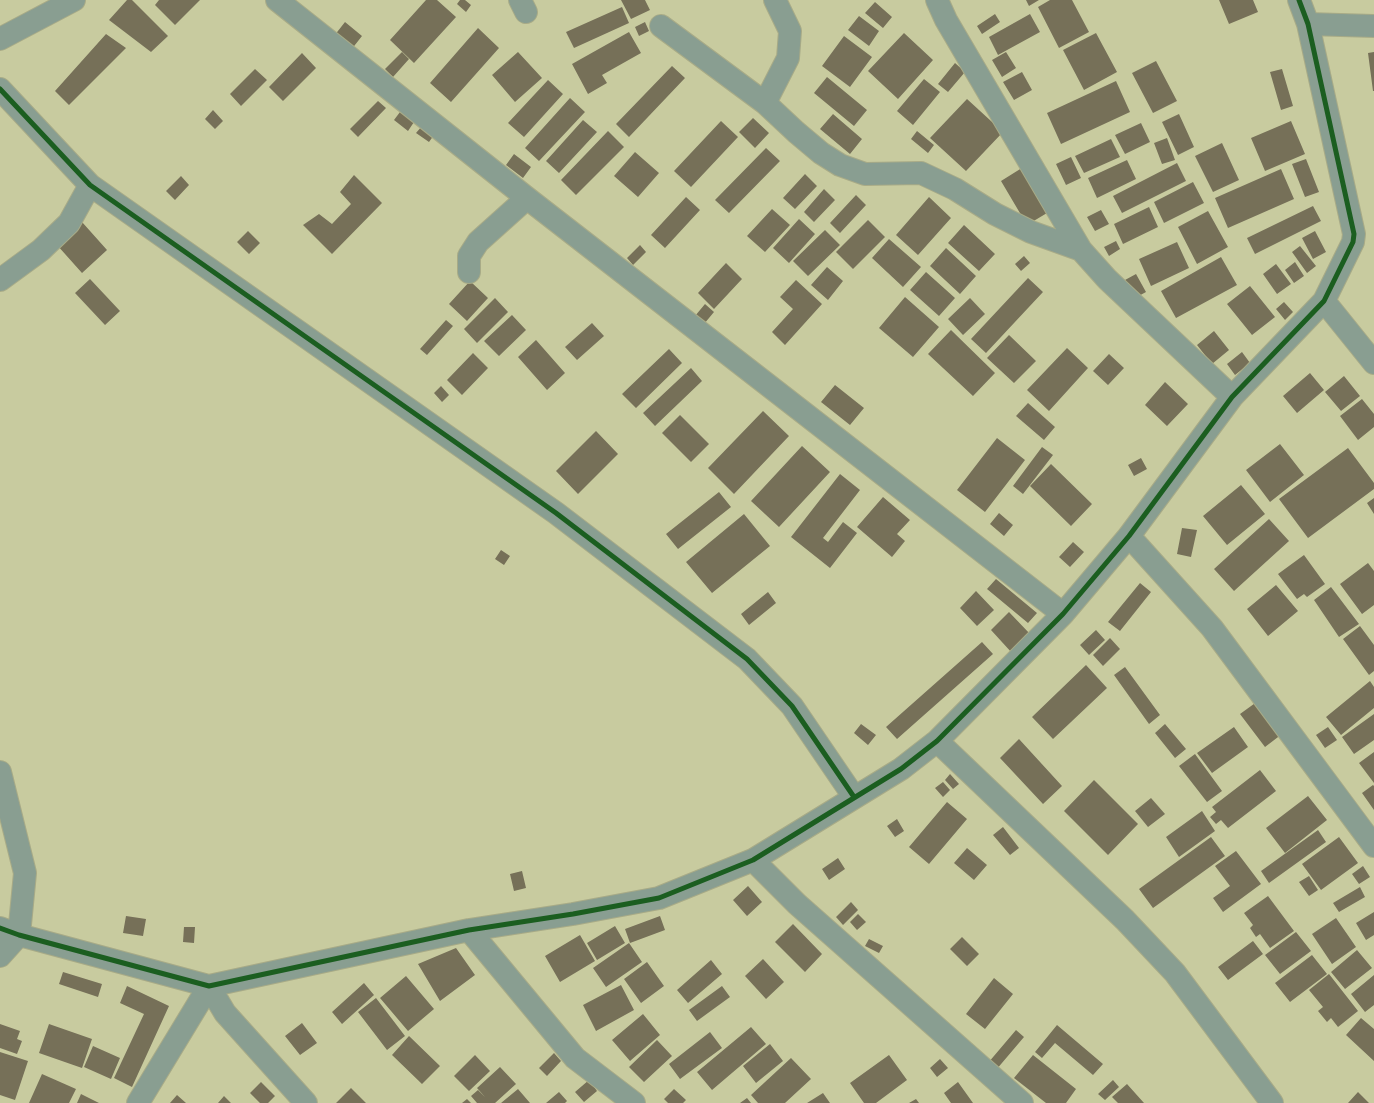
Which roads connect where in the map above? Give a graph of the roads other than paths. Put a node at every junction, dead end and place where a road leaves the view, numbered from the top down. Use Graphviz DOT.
graph roads {
  1 [pos="74,0"];
  2 [pos="277,0"];
  3 [pos="775,0"];
  4 [pos="937,0"];
  5 [pos="1299,0"];
  6 [pos="1308,24"];
  7 [pos="661,26"];
  8 [pos="1374,26"];
  9 [pos="0,39"];
  10 [pos="0,89"];
  11 [pos="765,103"];
  12 [pos="90,185"];
  13 [pos="527,198"];
  14 [pos="1081,250"];
  15 [pos="469,272"];
  16 [pos="0,280"];
  17 [pos="1324,301"];
  18 [pos="1374,363"];
  19 [pos="1232,397"];
  20 [pos="1129,536"];
  21 [pos="1063,614"];
  22 [pos="937,741"];
  23 [pos="0,772"];
  24 [pos="854,797"];
  25 [pos="1374,846"];
  26 [pos="754,860"];
  27 [pos="469,930"];
  28 [pos="9,932"];
  29 [pos="0,956"];
  30 [pos="209,986"];
  31 [pos="138,1103"];
  32 [pos="306,1103"];
  33 [pos="634,1103"];
  34 [pos="1022,1103"];
  35 [pos="1272,1103"];
  1 -- 9 [label="street"];
  2 -- 13 [label="street"];
  3 -- 11 [label="street"];
  4 -- 14 [label="street"];
  5 -- 6 [label="street"];
  6 -- 8 [label="street"];
  6 -- 17 [label="street"];
  7 -- 11 [label="street"];
  10 -- 12 [label="street"];
  11 -- 14 [label="street"];
  12 -- 16 [label="street"];
  12 -- 24 [label="street"];
  13 -- 15 [label="street"];
  13 -- 21 [label="street"];
  14 -- 19 [label="street"];
  17 -- 18 [label="street"];
  17 -- 19 [label="street"];
  19 -- 20 [label="street"];
  20 -- 21 [label="street"];
  20 -- 25 [label="street"];
  21 -- 22 [label="street"];
  22 -- 24 [label="street"];
  22 -- 35 [label="street"];
  23 -- 28 [label="street"];
  24 -- 26 [label="street"];
  26 -- 27 [label="street"];
  26 -- 34 [label="street"];
  27 -- 30 [label="street"];
  27 -- 33 [label="street"];
  28 -- 29 [label="street"];
  28 -- 30 [label="street"];
  30 -- 31 [label="street"];
  30 -- 32 [label="street"];
}
